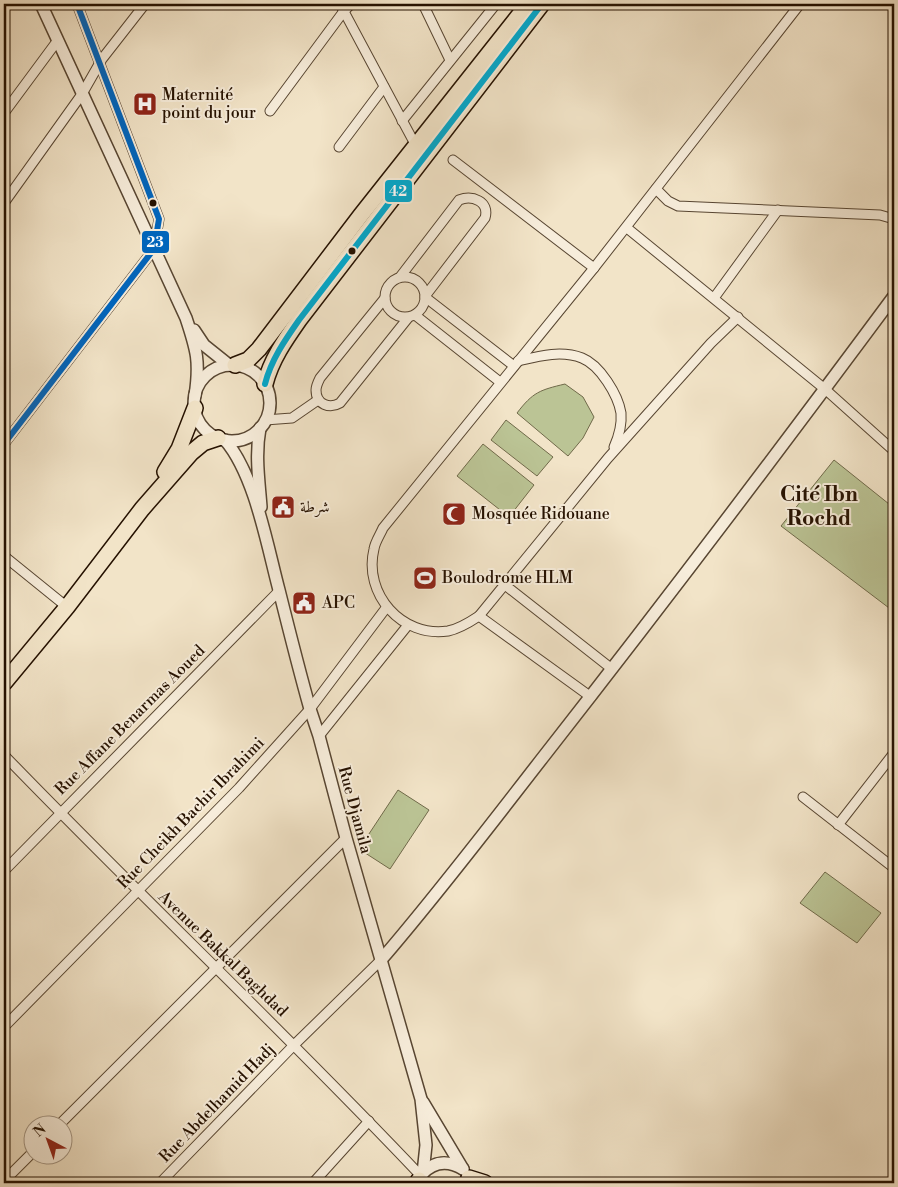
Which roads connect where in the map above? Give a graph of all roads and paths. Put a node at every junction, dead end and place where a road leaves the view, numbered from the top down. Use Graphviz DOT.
graph roads {
  1 [pos="41,4"];
  2 [pos="77,4"];
  3 [pos="145,4"];
  4 [pos="351,4"];
  5 [pos="423,4"];
  6 [pos="496,4"];
  7 [pos="542,4"];
  8 [pos="800,4"];
  9 [pos="342,7"];
  10 [pos="520,7"];
  11 [pos="58,40"];
  12 [pos="450,60"];
  13 [pos="100,65"];
  14 [pos="384,87"];
  15 [pos="82,94"];
  16 [pos="5,107"];
  17 [pos="270,111"];
  18 [pos="402,121"];
  19 [pos="416,146"];
  20 [pos="339,147"];
  21 [pos="454,160"];
  22 [pos="656,189"];
  23 [pos="4,203"];
  24 [pos="778,210"];
  25 [pos="894,219"];
  26 [pos="626,228"];
  27 [pos="154,249"];
  28 [pos="594,268"];
  29 [pos="400,277"];
  30 [pos="426,296"];
  31 [pos="894,296"];
  32 [pos="385,298"];
  33 [pos="714,298"];
  34 [pos="412,316"];
  35 [pos="738,317"];
  36 [pos="186,318"];
  37 [pos="516,363"];
  38 [pos="232,365"];
  39 [pos="500,382"];
  40 [pos="265,384"];
  41 [pos="826,390"];
  42 [pos="318,400"];
  43 [pos="195,402"];
  44 [pos="262,424"];
  45 [pos="221,439"];
  46 [pos="4,444"];
  47 [pos="894,450"];
  48 [pos="608,458"];
  49 [pos="142,509"];
  50 [pos="264,528"];
  51 [pos="4,556"];
  52 [pos="505,585"];
  53 [pos="279,591"];
  54 [pos="67,607"];
  55 [pos="386,608"];
  56 [pos="479,616"];
  57 [pos="408,625"];
  58 [pos="612,669"];
  59 [pos="4,683"];
  60 [pos="591,697"];
  61 [pos="310,709"];
  62 [pos="319,736"];
  63 [pos="894,753"];
  64 [pos="4,755"];
  65 [pos="803,797"];
  66 [pos="60,813"];
  67 [pos="838,825"];
  68 [pos="346,838"];
  69 [pos="894,868"];
  70 [pos="4,871"];
  71 [pos="138,892"];
  72 [pos="381,960"];
  73 [pos="216,968"];
  74 [pos="4,1027"];
  75 [pos="294,1044"];
  76 [pos="421,1099"];
  77 [pos="70,1114"];
  78 [pos="369,1121"];
  79 [pos="22,1163"];
  80 [pos="468,1177"];
  81 [pos="419,1179"];
  82 [pos="4,1182"];
  83 [pos="160,1183"];
  84 [pos="313,1183"];
  85 [pos="485,1183"];
  1 -- 11 [label="street"];
  2 -- 13 [label="street"];
  3 -- 13 [label="street"];
  4 -- 9 [label="street"];
  5 -- 12 [label="street"];
  6 -- 12 [label="street"];
  7 -- 40 [label="main road"];
  8 -- 22 [label="street"];
  9 -- 14 [label="street"];
  9 -- 17 [label="street"];
  10 -- 19 [label="main road"];
  11 -- 15 [label="street"];
  11 -- 16 [label="street"];
  12 -- 18 [label="street"];
  13 -- 15 [label="street"];
  13 -- 27 [label="street"];
  14 -- 18 [label="street"];
  14 -- 20 [label="street"];
  15 -- 23 [label="street"];
  15 -- 27 [label="street"];
  18 -- 19 [label="street"];
  19 -- 38 [label="main road"];
  21 -- 28 [label="street"];
  22 -- 24 [label="street"];
  22 -- 26 [label="street"];
  24 -- 25 [label="street"];
  24 -- 33 [label="street"];
  26 -- 28 [label="street"];
  26 -- 33 [label="street"];
  27 -- 36 [label="street"];
  27 -- 46 [label="street"];
  28 -- 37 [label="street"];
  29 -- 30 [label="street"];
  29 -- 30 [label="street"];
  29 -- 32 [label="street"];
  30 -- 34 [label="street"];
  30 -- 37 [label="street"];
  31 -- 41 [label="street"];
  32 -- 34 [label="street"];
  32 -- 42 [label="street"];
  33 -- 35 [label="street"];
  34 -- 39 [label="street"];
  34 -- 42 [label="street"];
  35 -- 41 [label="street"];
  35 -- 48 [label="street"];
  36 -- 38 [label="street"];
  36 -- 43 [label="street"];
  37 -- 39 [label="street"];
  37 -- 48 [label="street"];
  38 -- 40 [label="street"];
  38 -- 43 [label="street"];
  39 -- 55 [label="street"];
  40 -- 44 [label="street"];
  41 -- 47 [label="street"];
  41 -- 58 [label="street"];
  42 -- 44 [label="street"];
  43 -- 45 [label="street"];
  43 -- 49 [label="main road"];
  44 -- 45 [label="street"];
  44 -- 50 [label="street"];
  45 -- 49 [label="main road"];
  45 -- 50 [label="street"];
  48 -- 52 [label="street"];
  49 -- 54 [label="main road"];
  50 -- 53 [label="street, Rue Djamila"];
  51 -- 54 [label="street"];
  52 -- 56 [label="street"];
  52 -- 58 [label="street"];
  53 -- 61 [label="street, Rue Djamila"];
  53 -- 66 [label="street, Rue Affane Benarmas Aoued"];
  54 -- 59 [label="main road"];
  55 -- 57 [label="street"];
  55 -- 61 [label="street, Rue Cheikh Bachir Ibrahimi"];
  56 -- 57 [label="street"];
  56 -- 60 [label="street"];
  57 -- 62 [label="street"];
  58 -- 60 [label="street"];
  60 -- 72 [label="street"];
  61 -- 62 [label="street, Rue Djamila"];
  61 -- 71 [label="street, Rue Cheikh Bachir Ibrahimi"];
  62 -- 68 [label="street, Rue Djamila"];
  63 -- 67 [label="street"];
  64 -- 66 [label="street, Avenue Bakkal Baghdad"];
  65 -- 67 [label="street"];
  66 -- 70 [label="street, Rue Affane Benarmas Aoued"];
  66 -- 71 [label="street, Avenue Bakkal Baghdad"];
  67 -- 69 [label="street"];
  68 -- 72 [label="street, Rue Djamila"];
  68 -- 73 [label="street"];
  71 -- 73 [label="street, Avenue Bakkal Baghdad"];
  71 -- 74 [label="street, Rue Cheikh Bachir Ibrahimi"];
  72 -- 75 [label="street, Rue Abdelhamid Hadj"];
  72 -- 76 [label="street, Rue Djamila"];
  73 -- 75 [label="street, Avenue Bakkal Baghdad"];
  73 -- 77 [label="street"];
  75 -- 78 [label="street, Avenue Bakkal Baghdad"];
  75 -- 83 [label="street, Rue Abdelhamid Hadj"];
  76 -- 80 [label="street"];
  76 -- 81 [label="street"];
  78 -- 81 [label="street, Avenue Bakkal Baghdad"];
  78 -- 84 [label="street"];
  79 -- 82 [label="street"];
  80 -- 81 [label="street"];
  80 -- 85 [label="main road"];
}
